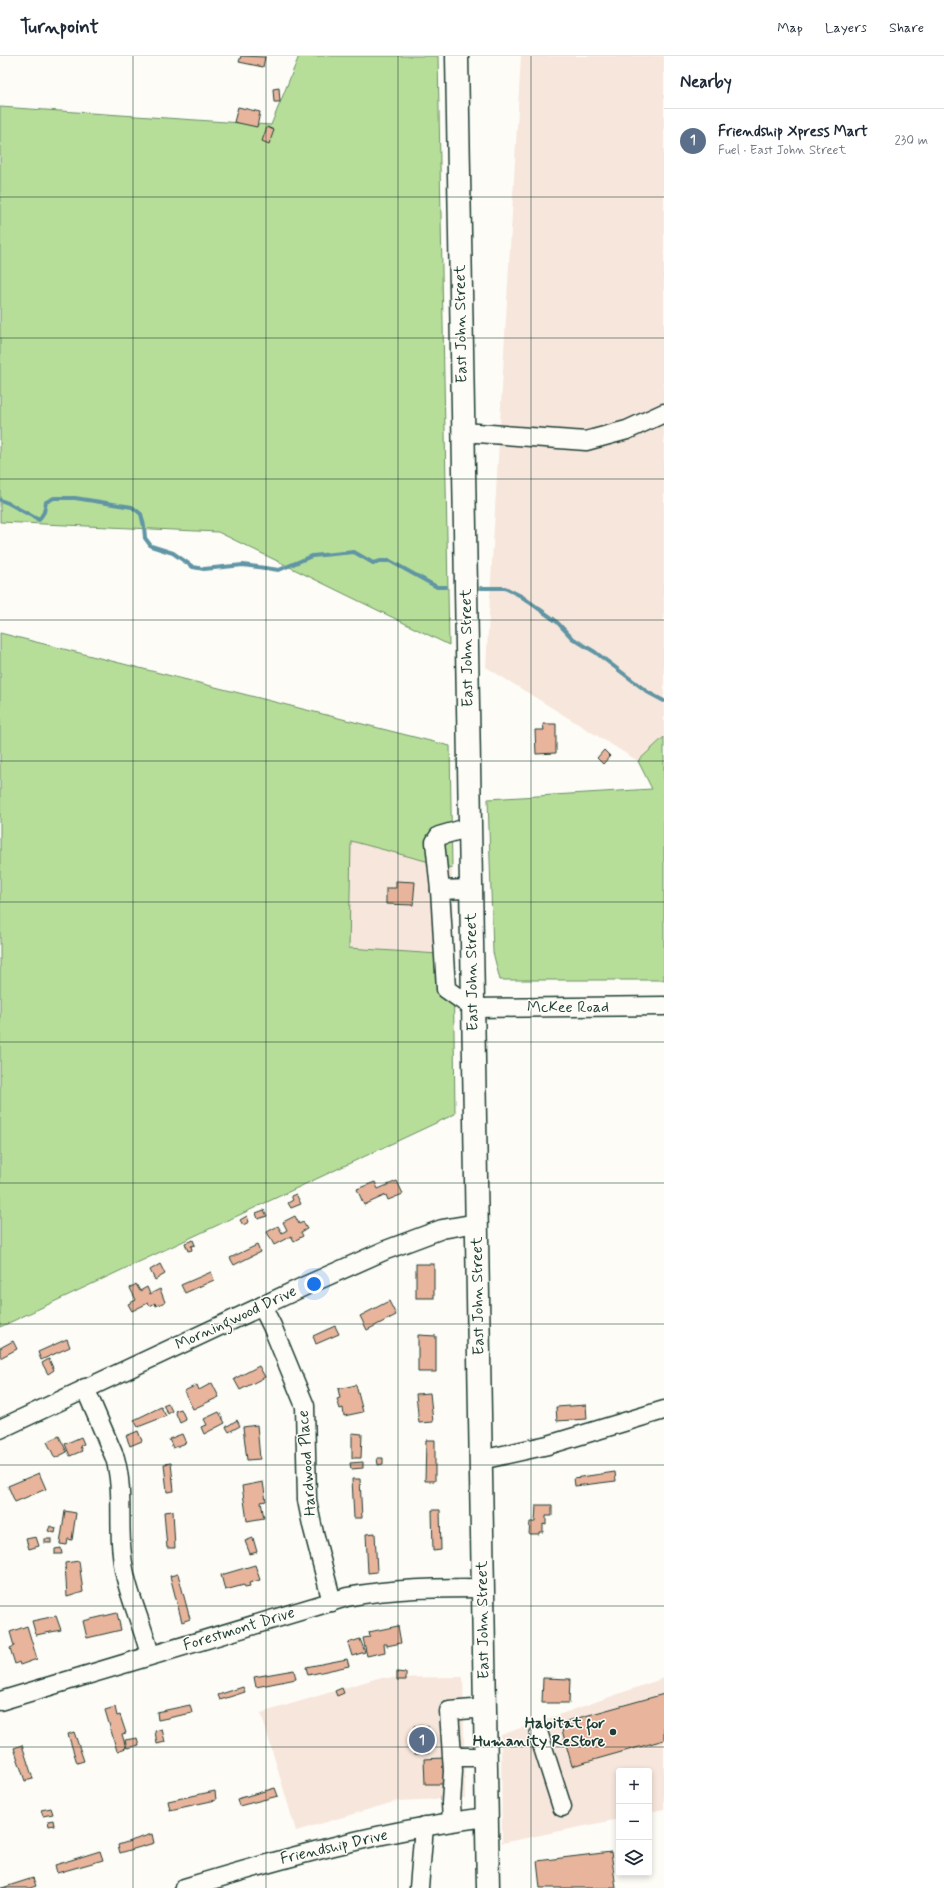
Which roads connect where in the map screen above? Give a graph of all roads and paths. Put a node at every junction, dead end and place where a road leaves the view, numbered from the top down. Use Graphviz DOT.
graph roads {
  1 [pos="457,56"];
  2 [pos="664,413"];
  3 [pos="463,432"];
  4 [pos="470,827"];
  5 [pos="470,888"];
  6 [pos="440,890"];
  7 [pos="664,1006"];
  8 [pos="473,1008"];
  9 [pos="477,1223"];
  10 [pos="262,1306"];
  11 [pos="85,1388"];
  12 [pos="664,1410"];
  13 [pos="0,1429"];
  14 [pos="481,1460"];
  15 [pos="483,1588"];
  16 [pos="332,1602"];
  17 [pos="150,1656"];
  18 [pos="0,1701"];
  19 [pos="485,1710"];
  20 [pos="539,1735"];
  21 [pos="453,1757"];
  22 [pos="486,1757"];
  23 [pos="562,1807"];
  24 [pos="487,1817"];
  25 [pos="452,1822"];
  26 [pos="424,1826"];
  27 [pos="184,1888"];
  28 [pos="419,1888"];
  29 [pos="488,1888"];
  1 -- 3 [label="main road, East John Street"];
  2 -- 3 [label="street"];
  3 -- 4 [label="main road, East John Street"];
  4 -- 5 [label="main road, East John Street"];
  4 -- 6 [label="street"];
  5 -- 6 [label="street"];
  5 -- 8 [label="main road, East John Street"];
  6 -- 8 [label="street"];
  7 -- 8 [label="street, McKee Road"];
  8 -- 9 [label="main road, East John Street"];
  9 -- 10 [label="street, Morningwood Drive"];
  9 -- 14 [label="main road, East John Street"];
  10 -- 11 [label="street, Morningwood Drive"];
  10 -- 16 [label="street, Hardwood Place"];
  11 -- 13 [label="street, Morningwood Drive"];
  11 -- 17 [label="street"];
  12 -- 14 [label="street"];
  14 -- 15 [label="main road, East John Street"];
  15 -- 16 [label="street, Forestmont Drive"];
  15 -- 19 [label="main road, East John Street"];
  16 -- 17 [label="street, Forestmont Drive"];
  17 -- 18 [label="street, Forestmont Drive"];
  19 -- 21 [label="street"];
  19 -- 22 [label="main road, East John Street"];
  20 -- 23 [label="street"];
  21 -- 22 [label="street"];
  21 -- 25 [label="street"];
  22 -- 24 [label="main road, East John Street"];
  24 -- 25 [label="street, Friendship Drive"];
  24 -- 29 [label="main road, East John Street"];
  25 -- 26 [label="street, Friendship Drive"];
  26 -- 27 [label="street, Friendship Drive"];
  26 -- 28 [label="street"];
}
